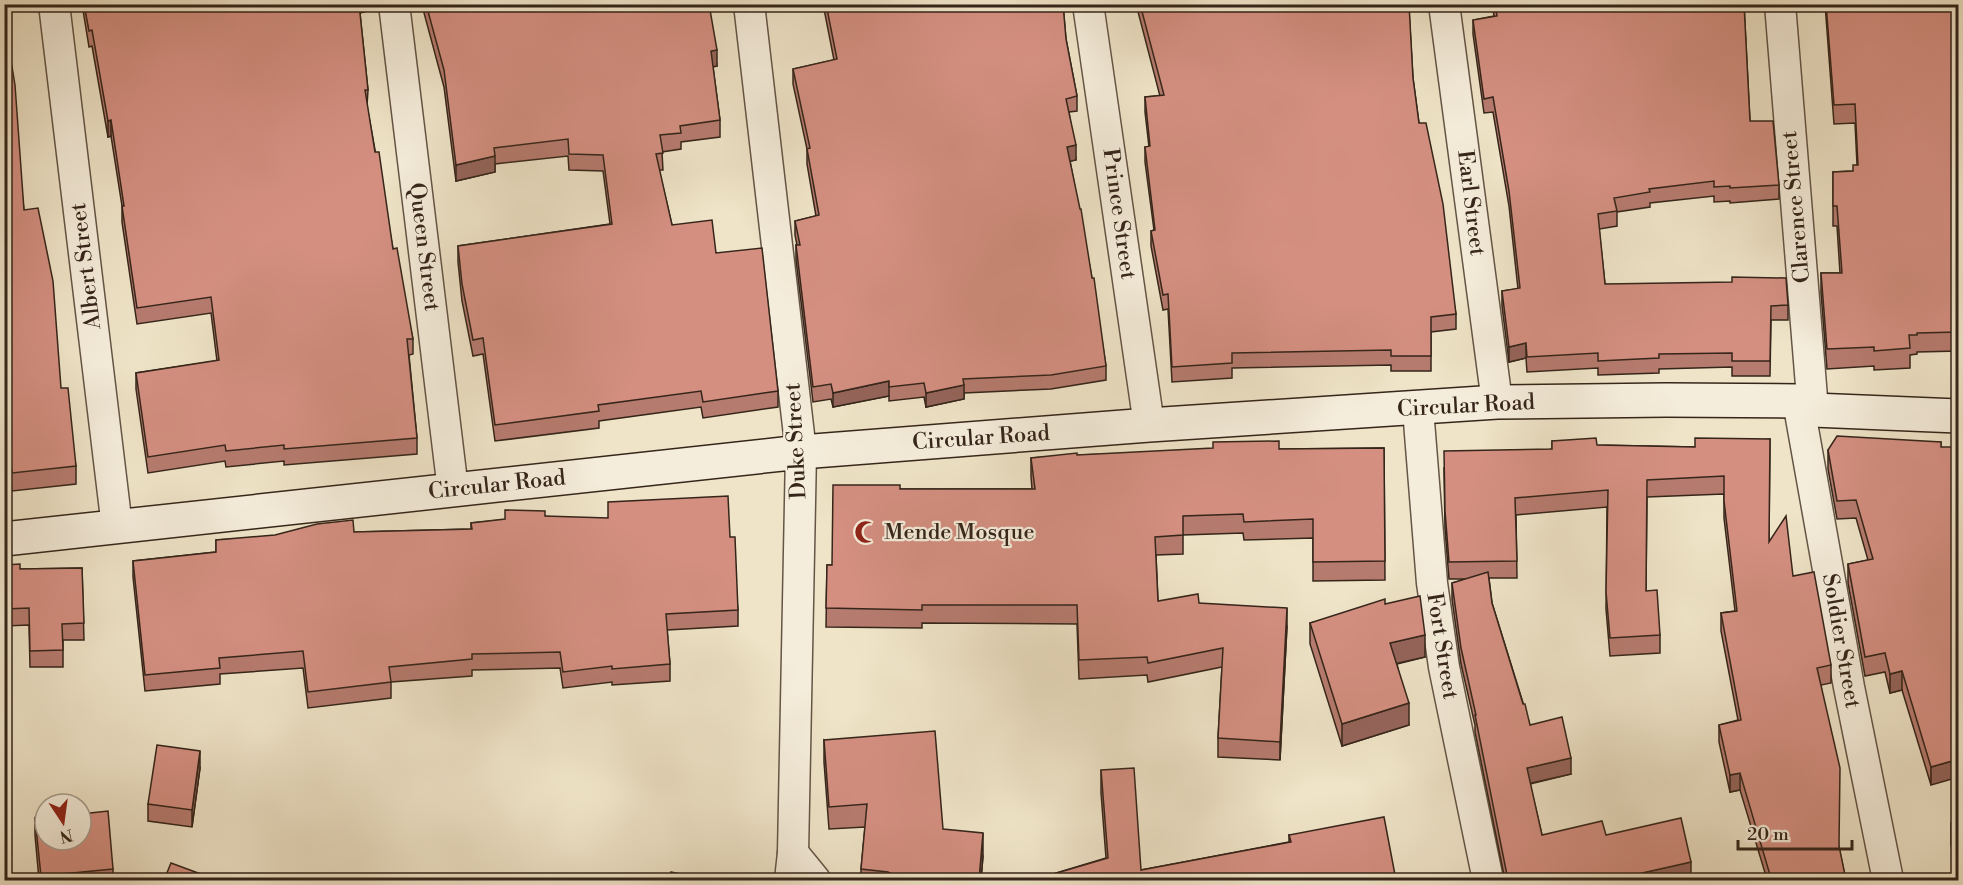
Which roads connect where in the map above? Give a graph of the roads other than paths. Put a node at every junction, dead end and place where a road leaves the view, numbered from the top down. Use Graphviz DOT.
graph roads {
  1 [pos="54,4"];
  2 [pos="394,4"];
  3 [pos="749,4"];
  4 [pos="1088,4"];
  5 [pos="1444,4"];
  6 [pos="1780,4"];
  7 [pos="1497,402"];
  8 [pos="1805,406"];
  9 [pos="1418,408"];
  10 [pos="1959,416"];
  11 [pos="1149,424"];
  12 [pos="801,452"];
  13 [pos="453,490"];
  14 [pos="117,527"];
  15 [pos="4,539"];
  16 [pos="791,867"];
  17 [pos="815,880"];
  18 [pos="1488,880"];
  19 [pos="1888,880"];
  1 -- 14 [label="street, Albert Street"];
  2 -- 13 [label="street, Queen Street"];
  3 -- 12 [label="street, Duke Street"];
  4 -- 11 [label="street, Prince Street"];
  5 -- 7 [label="street, Earl Street"];
  6 -- 8 [label="street, Clarence Street"];
  7 -- 8 [label="main road, Circular Road"];
  7 -- 9 [label="main road, Circular Road"];
  8 -- 10 [label="main road, Circular Road"];
  8 -- 19 [label="street, Soldier Street"];
  9 -- 11 [label="main road, Circular Road"];
  9 -- 18 [label="street, Fort Street"];
  11 -- 12 [label="main road, Circular Road"];
  12 -- 13 [label="main road, Circular Road"];
  12 -- 16 [label="street, Duke Street"];
  13 -- 14 [label="main road, Circular Road"];
  14 -- 15 [label="main road, Circular Road"];
  16 -- 17 [label="street"];
}
